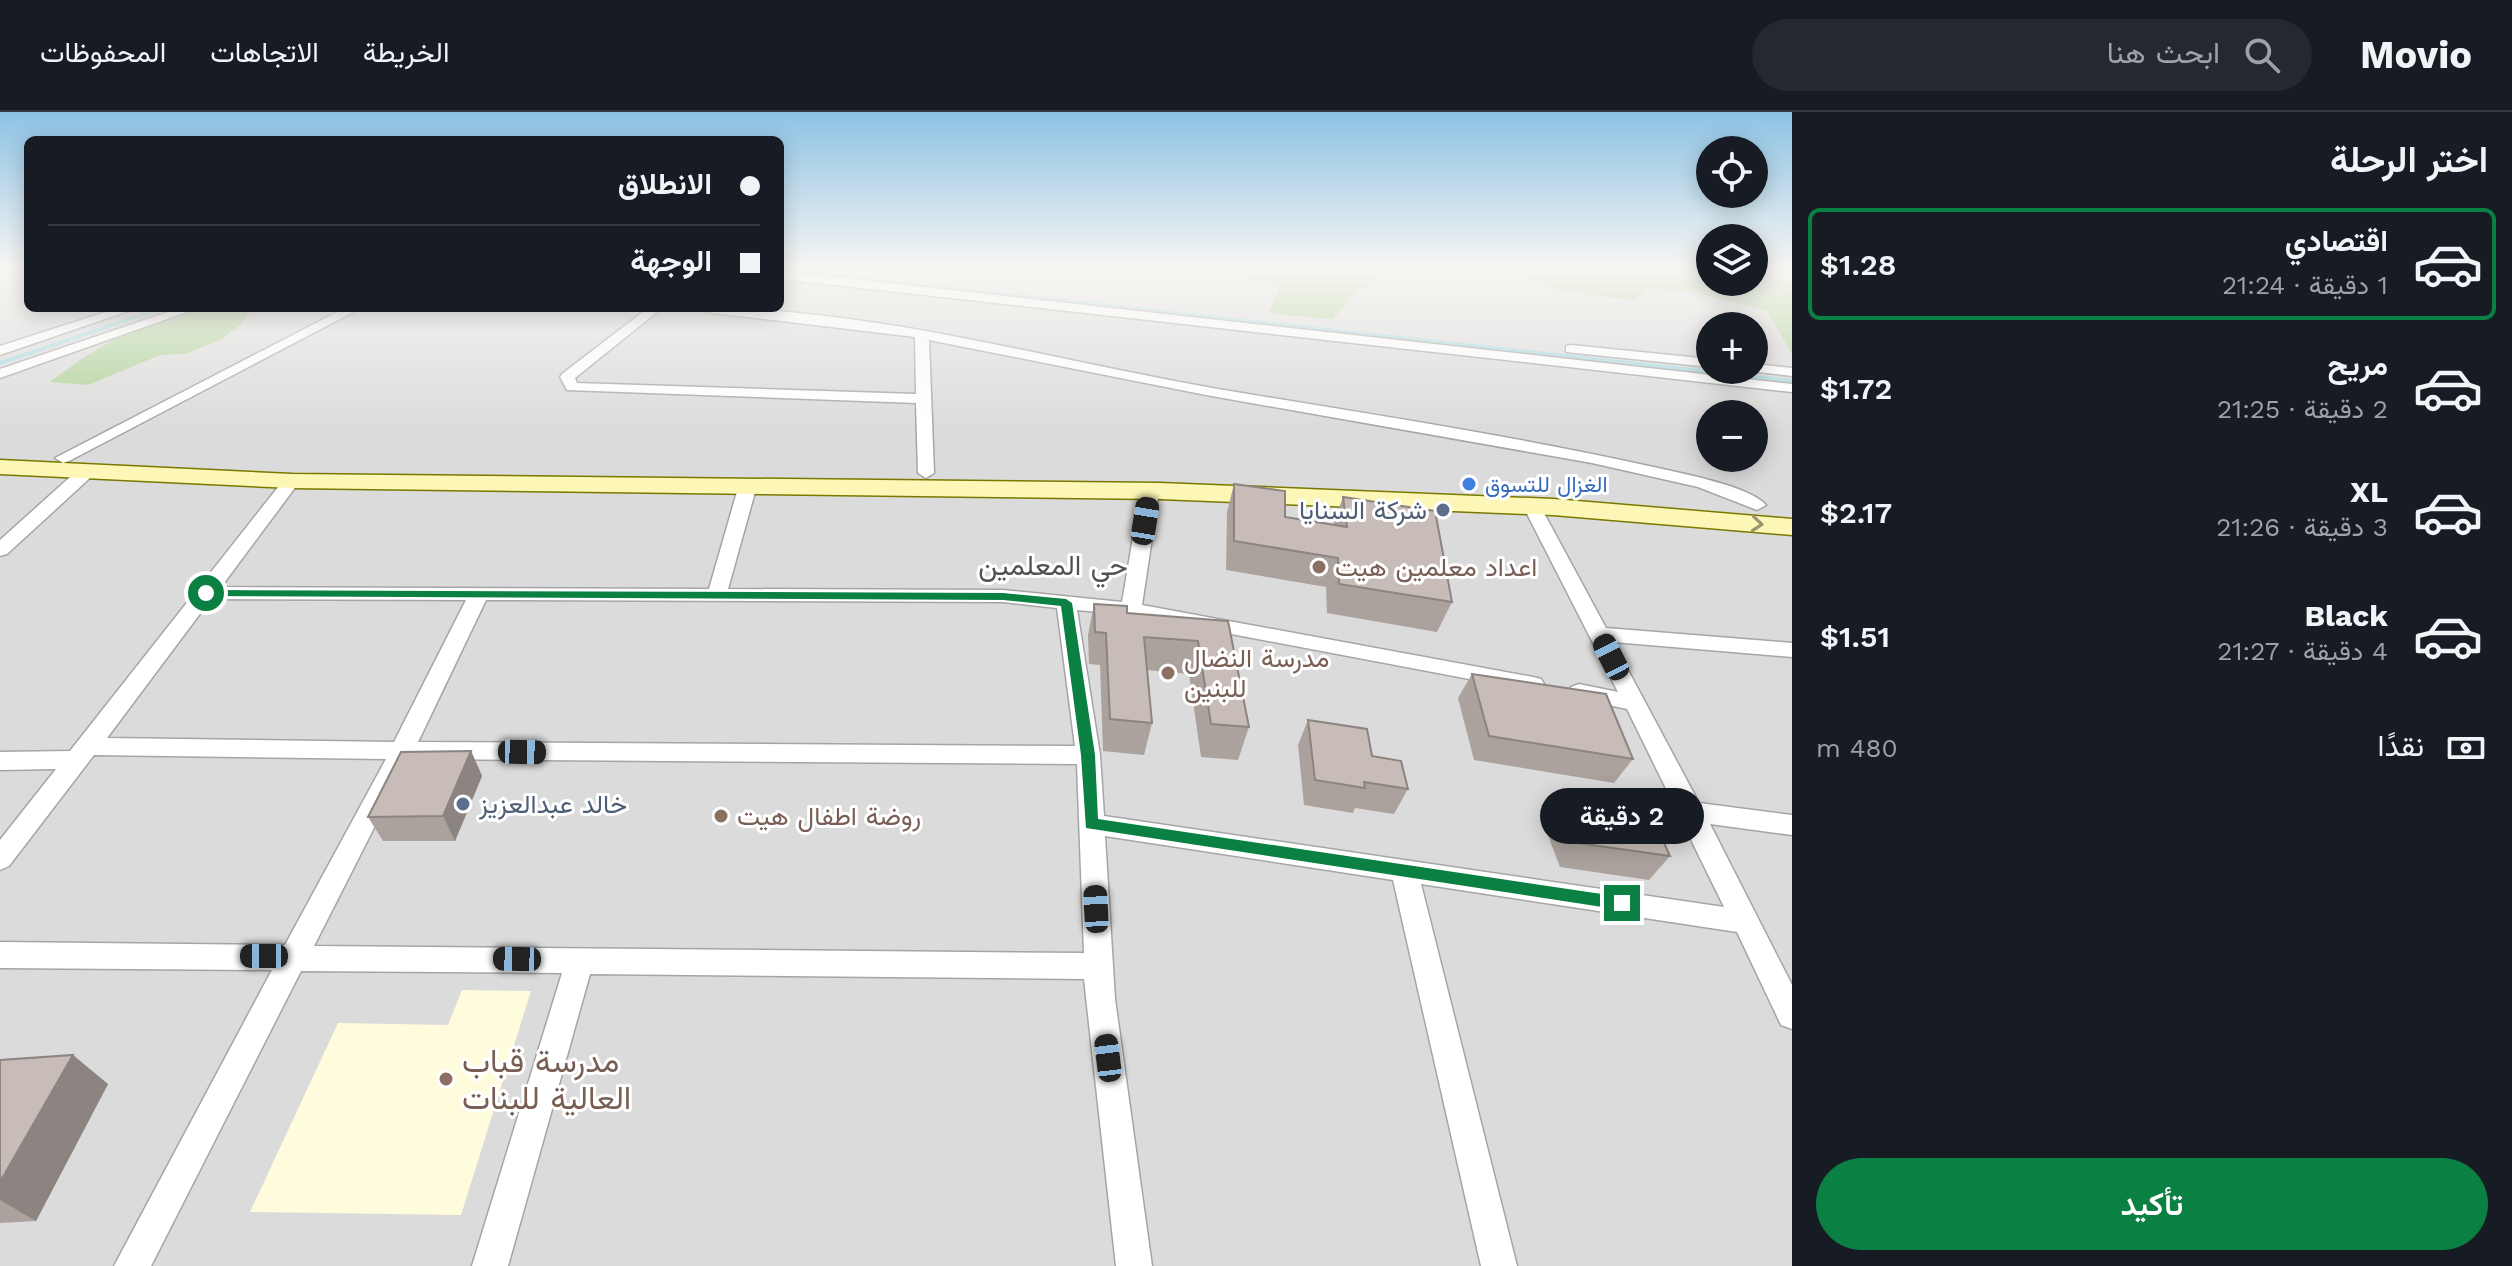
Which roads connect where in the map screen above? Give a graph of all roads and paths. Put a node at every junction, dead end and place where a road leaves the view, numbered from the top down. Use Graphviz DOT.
graph roads {
  1 [pos="86,323"];
  2 [pos="149,323"];
  3 [pos="326,323"];
  4 [pos="637,323"];
  5 [pos="829,323"];
  6 [pos="1209,323"];
  7 [pos="1411,331"];
  8 [pos="922,334"];
  9 [pos="0,351"];
  10 [pos="1696,362"];
  11 [pos="1768,369"];
  12 [pos="1792,372"];
  13 [pos="0,374"];
  14 [pos="1792,388"];
  15 [pos="924,399"];
  16 [pos="0,452"];
  17 [pos="63,458"];
  18 [pos="0,467"];
  19 [pos="85,473"];
  20 [pos="926,473"];
  21 [pos="292,481"];
  22 [pos="748,485"];
  23 [pos="1150,491"];
  24 [pos="1757,505"];
  25 [pos="1532,506"];
  26 [pos="1792,508"];
  27 [pos="1792,527"];
  28 [pos="0,550"];
  29 [pos="206,593"];
  30 [pos="479,594"];
  31 [pos="717,595"];
  32 [pos="1066,603"];
  33 [pos="1131,609"];
  34 [pos="1599,634"];
  35 [pos="1792,650"];
  36 [pos="1635,703"];
  37 [pos="402,750"];
  38 [pos="84,753"];
  39 [pos="1088,755"];
  40 [pos="0,761"];
  41 [pos="1691,812"];
  42 [pos="1091,824"];
  43 [pos="1792,825"];
  44 [pos="0,859"];
  45 [pos="1404,871"];
  46 [pos="1746,922"];
  47 [pos="0,955"];
  48 [pos="294,956"];
  49 [pos="580,960"];
  50 [pos="1099,966"];
  51 [pos="1792,1015"];
  52 [pos="132,1266"];
  53 [pos="490,1266"];
  54 [pos="1134,1266"];
  55 [pos="1499,1266"];
  1 -- 9 [label="street"];
  2 -- 13 [label="street"];
  3 -- 17 [label="street"];
  4 -- 15 [label="street"];
  5 -- 8 [label="street"];
  6 -- 14 [label="street"];
  7 -- 10 [label="street"];
  8 -- 15 [label="street"];
  8 -- 24 [label="street"];
  11 -- 12 [label="street"];
  15 -- 20 [label="street"];
  16 -- 17 [label="main road"];
  17 -- 20 [label="main road"];
  18 -- 19 [label="main road"];
  19 -- 21 [label="main road"];
  19 -- 28 [label="street"];
  20 -- 24 [label="main road"];
  21 -- 22 [label="main road"];
  21 -- 29 [label="street"];
  22 -- 23 [label="main road"];
  22 -- 31 [label="street"];
  23 -- 25 [label="main road"];
  23 -- 33 [label="street"];
  24 -- 26 [label="main road"];
  25 -- 27 [label="main road, one-way"];
  25 -- 34 [label="street"];
  29 -- 30 [label="street"];
  29 -- 38 [label="street"];
  30 -- 31 [label="street"];
  30 -- 37 [label="street"];
  31 -- 32 [label="street"];
  32 -- 33 [label="street"];
  32 -- 39 [label="street"];
  33 -- 36 [label="street"];
  34 -- 35 [label="street"];
  34 -- 36 [label="street"];
  36 -- 41 [label="street"];
  37 -- 38 [label="street"];
  37 -- 39 [label="street"];
  37 -- 48 [label="street"];
  38 -- 40 [label="street"];
  38 -- 44 [label="street"];
  39 -- 42 [label="street"];
  41 -- 43 [label="street"];
  41 -- 46 [label="street"];
  42 -- 45 [label="street"];
  42 -- 50 [label="street"];
  45 -- 46 [label="street"];
  45 -- 55 [label="street"];
  46 -- 51 [label="street"];
  47 -- 48 [label="street"];
  48 -- 49 [label="street"];
  48 -- 52 [label="street"];
  49 -- 50 [label="street"];
  49 -- 53 [label="street"];
  50 -- 54 [label="street"];
}
